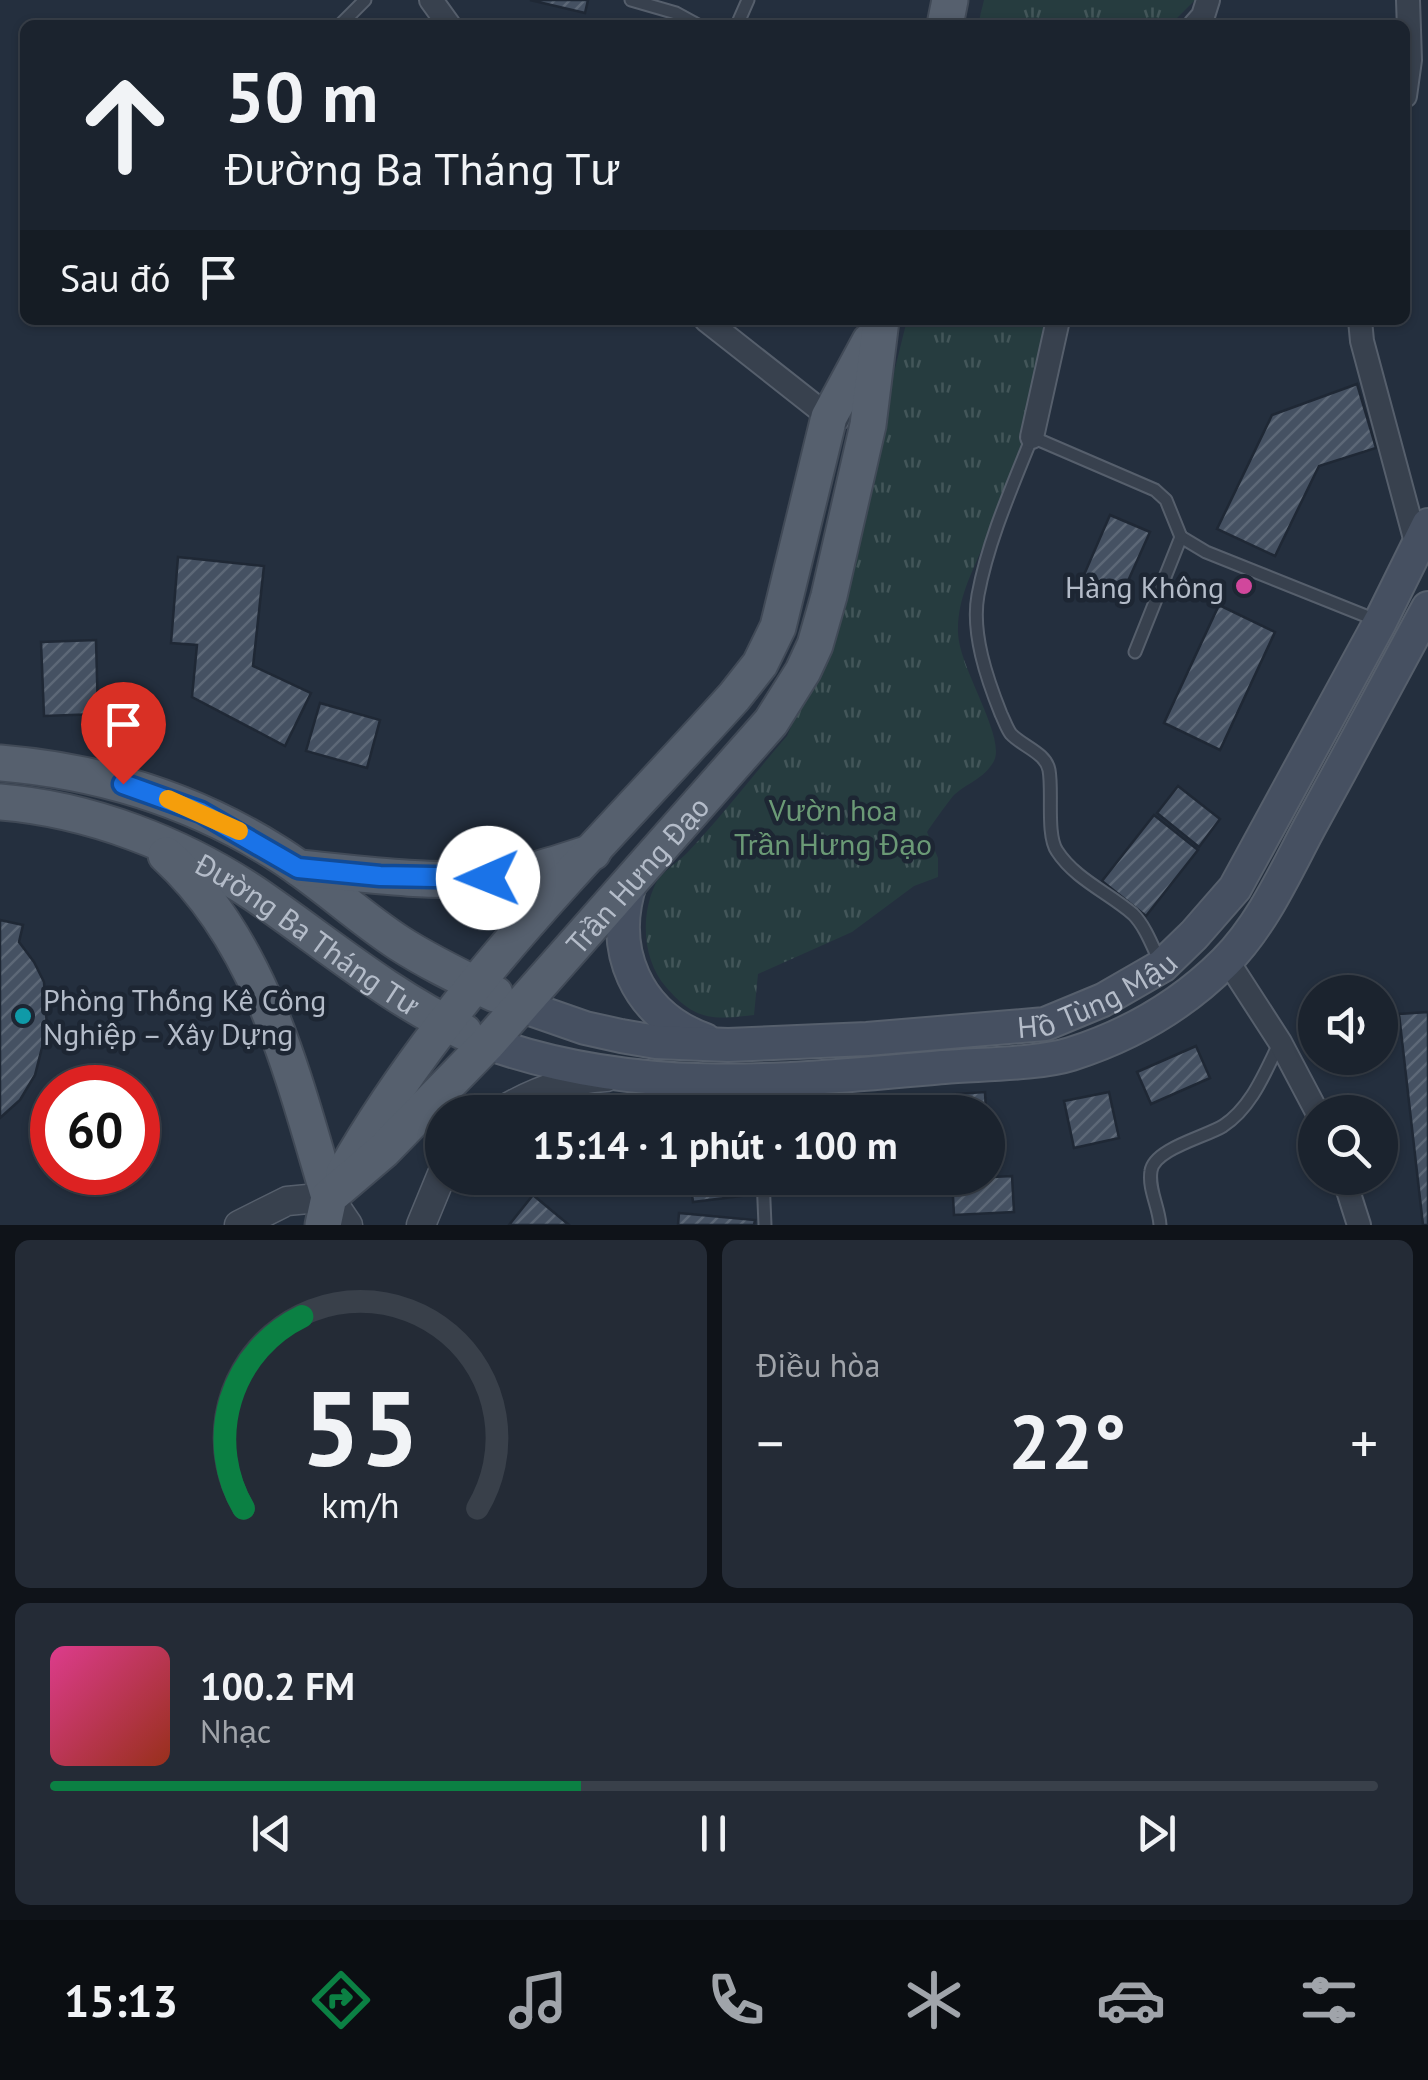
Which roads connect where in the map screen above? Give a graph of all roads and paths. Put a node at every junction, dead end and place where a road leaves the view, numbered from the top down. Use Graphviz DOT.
graph roads {
  1 [pos="365,0"];
  2 [pos="632,0"];
  3 [pos="345,20"];
  4 [pos="689,20"];
  5 [pos="712,325"];
  6 [pos="875,325"];
  7 [pos="877,325"];
  8 [pos="1057,325"];
  9 [pos="1360,325"];
  10 [pos="829,417"];
  11 [pos="868,426"];
  12 [pos="1032,436"];
  13 [pos="1182,537"];
  14 [pos="1424,543"];
  15 [pos="1428,608"];
  16 [pos="1380,622"];
  17 [pos="1135,652"];
  18 [pos="0,763"];
  19 [pos="161,796"];
  20 [pos="0,802"];
  21 [pos="148,839"];
  22 [pos="594,852"];
  23 [pos="298,868"];
  24 [pos="630,881"];
  25 [pos="1227,960"];
  26 [pos="1162,966"];
  27 [pos="473,984"];
  28 [pos="520,1005"];
  29 [pos="443,1022"];
  30 [pos="1280,1042"];
  31 [pos="488,1044"];
  32 [pos="728,1046"];
  33 [pos="615,1076"];
  34 [pos="758,1079"];
  35 [pos="532,1095"];
  36 [pos="758,1095"];
  37 [pos="1308,1095"];
  38 [pos="433,1195"];
  39 [pos="763,1195"];
  40 [pos="1349,1195"];
  41 [pos="333,1210"];
  42 [pos="240,1225"];
  43 [pos="421,1225"];
  44 [pos="765,1225"];
  45 [pos="1160,1225"];
  46 [pos="1358,1225"];
  1 -- 3 [label="lane"];
  2 -- 4 [label="lane"];
  5 -- 10 [label="street"];
  6 -- 10 [label="main road, Trần Hưng Đạo"];
  7 -- 11 [label="main road, Trần Hưng Đạo"];
  8 -- 12 [label="street"];
  9 -- 14 [label="street"];
  10 -- 11 [label="street"];
  10 -- 22 [label="main road, Trần Hưng Đạo"];
  11 -- 24 [label="main road, Trần Hưng Đạo"];
  12 -- 13 [label="lane"];
  12 -- 26 [label="lane"];
  13 -- 16 [label="lane"];
  13 -- 17 [label="lane"];
  14 -- 16 [label="main road, Hồ Tùng Mậu"];
  15 -- 25 [label="main road, Hồ Tùng Mậu"];
  16 -- 26 [label="main road, Hồ Tùng Mậu"];
  18 -- 19 [label="main road, Đường Ba Tháng Tư"];
  19 -- 21 [label="main road"];
  19 -- 23 [label="main road, Đường Ba Tháng Tư"];
  20 -- 21 [label="main road, Đường Ba Tháng Tư"];
  21 -- 29 [label="main road, Đường Ba Tháng Tư"];
  21 -- 41 [label="main road"];
  22 -- 23 [label="main road"];
  22 -- 27 [label="main road, Trần Hưng Đạo"];
  23 -- 27 [label="main road, Đường Ba Tháng Tư"];
  24 -- 28 [label="main road, Trần Hưng Đạo"];
  24 -- 32 [label="main road"];
  25 -- 30 [label="street"];
  25 -- 34 [label="main road, Hồ Tùng Mậu"];
  26 -- 32 [label="main road, Hồ Tùng Mậu"];
  27 -- 28 [label="main road, Đường Ba Tháng Tư"];
  27 -- 29 [label="main road, Trần Hưng Đạo"];
  28 -- 31 [label="main road, Trần Hưng Đạo"];
  28 -- 32 [label="main road, Hồ Tùng Mậu"];
  29 -- 31 [label="main road, Đường Ba Tháng Tư"];
  29 -- 41 [label="main road, Trần Hưng Đạo"];
  30 -- 37 [label="street"];
  30 -- 45 [label="lane"];
  31 -- 33 [label="main road, Hồ Tùng Mậu"];
  31 -- 41 [label="main road, Trần Hưng Đạo"];
  33 -- 34 [label="main road, Hồ Tùng Mậu"];
  33 -- 35 [label="street"];
  34 -- 36 [label="lane"];
  38 -- 43 [label="street"];
  39 -- 44 [label="lane"];
  40 -- 46 [label="street"];
  41 -- 42 [label="street"];
}
